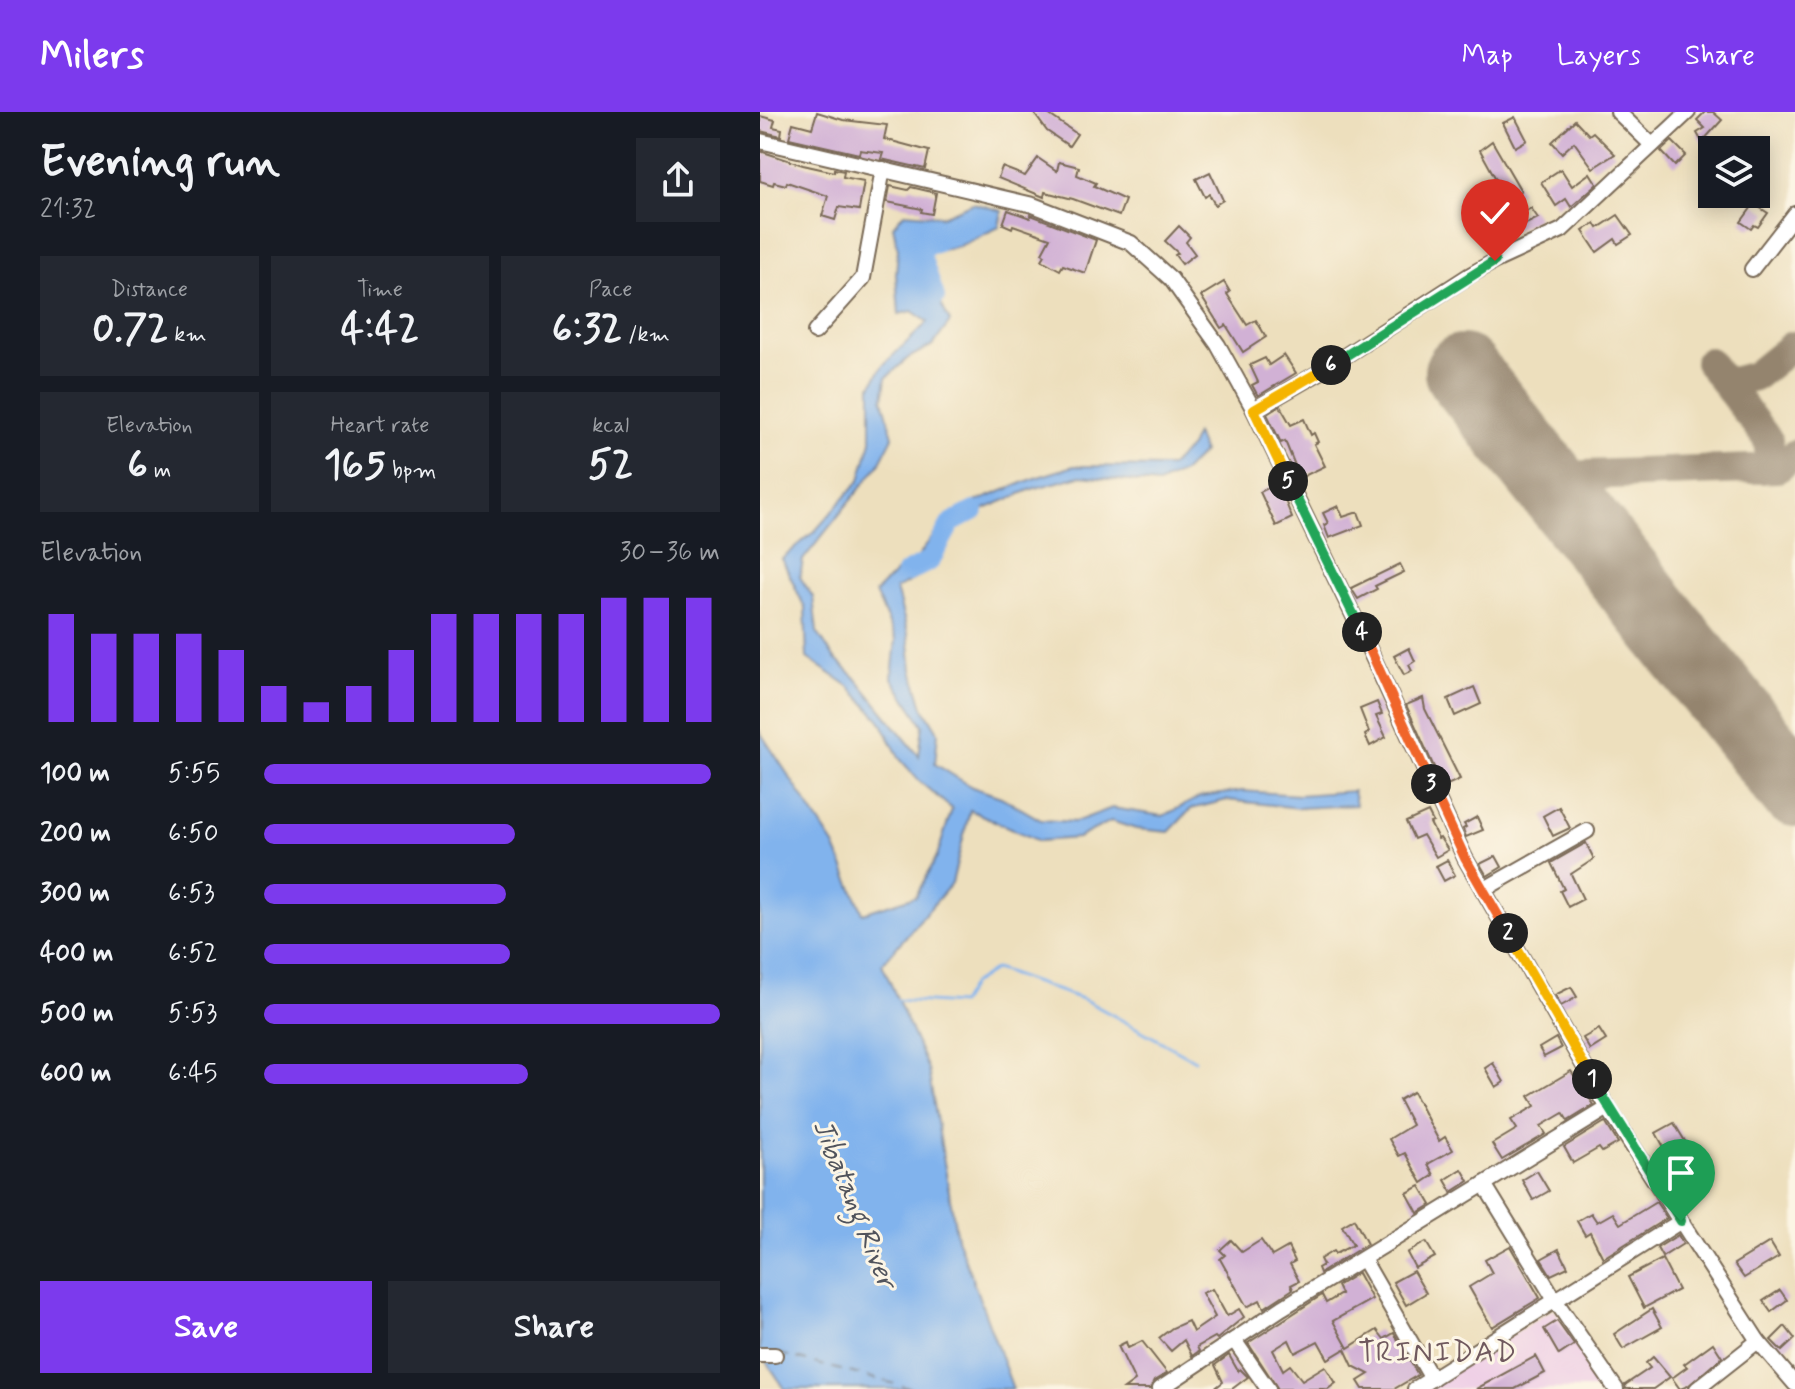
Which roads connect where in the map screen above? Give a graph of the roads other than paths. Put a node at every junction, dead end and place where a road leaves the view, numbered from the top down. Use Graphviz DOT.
graph roads {
  1 [pos="1618,112"];
  2 [pos="1688,112"];
  3 [pos="760,141"];
  4 [pos="1652,145"];
  5 [pos="883,169"];
  6 [pos="1795,214"];
  7 [pos="1752,269"];
  8 [pos="815,332"];
  9 [pos="1254,410"];
  10 [pos="1587,831"];
  11 [pos="1483,890"];
  12 [pos="1608,1108"];
  13 [pos="1484,1184"];
  14 [pos="1681,1221"];
  15 [pos="1363,1259"];
  16 [pos="1555,1300"];
  17 [pos="1234,1340"];
  18 [pos="1758,1341"];
  19 [pos="1432,1379"];
  20 [pos="1795,1384"];
  21 [pos="1160,1389"];
  22 [pos="1268,1389"];
  23 [pos="1415,1389"];
  24 [pos="1616,1389"];
  25 [pos="1697,1389"];
  1 -- 4 [label="street"];
  2 -- 4 [label="street"];
  3 -- 5 [label="street"];
  4 -- 9 [label="street"];
  5 -- 8 [label="street"];
  5 -- 9 [label="street"];
  6 -- 7 [label="street"];
  9 -- 11 [label="street"];
  10 -- 11 [label="street"];
  11 -- 12 [label="street"];
  12 -- 13 [label="street"];
  12 -- 14 [label="street"];
  13 -- 15 [label="street"];
  13 -- 16 [label="street"];
  14 -- 16 [label="street"];
  14 -- 18 [label="street"];
  15 -- 17 [label="street"];
  15 -- 19 [label="street"];
  16 -- 19 [label="street"];
  16 -- 24 [label="street"];
  17 -- 21 [label="street"];
  17 -- 22 [label="street"];
  18 -- 20 [label="street"];
  18 -- 25 [label="street"];
  19 -- 23 [label="street"];
}
